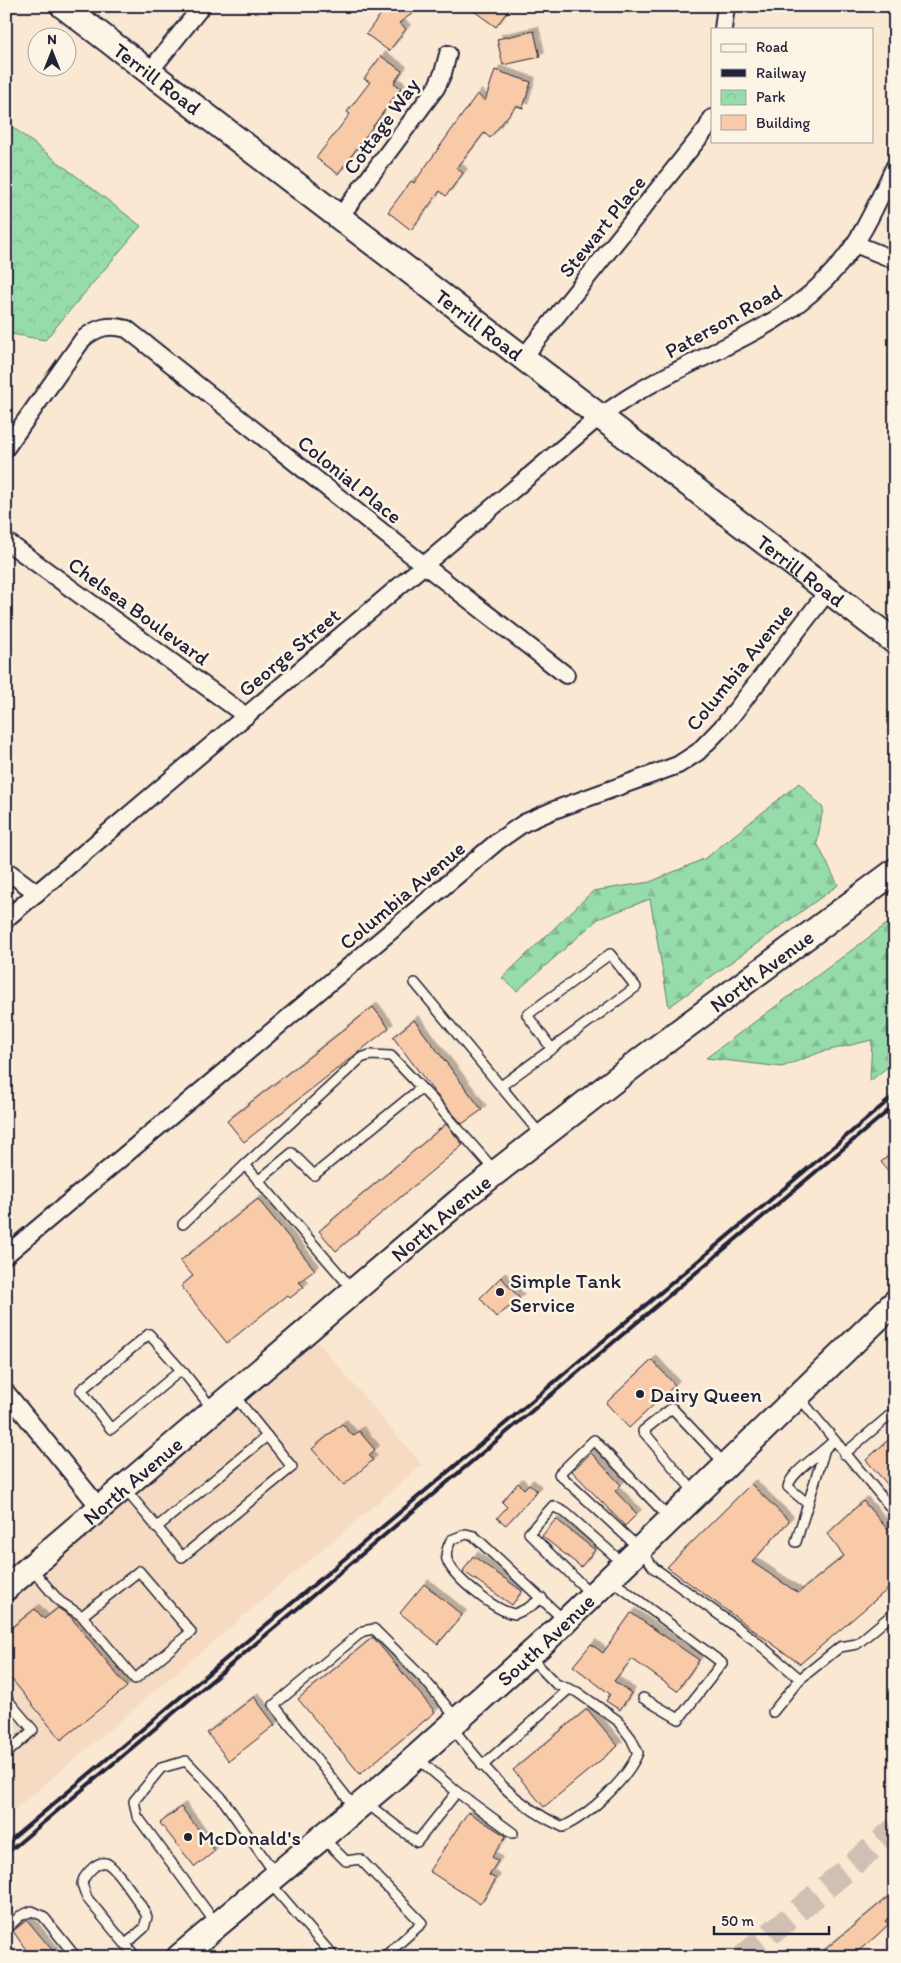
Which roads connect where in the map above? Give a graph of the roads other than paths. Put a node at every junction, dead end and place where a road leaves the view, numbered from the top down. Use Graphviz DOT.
graph roads {
  1 [pos="63,6"];
  2 [pos="202,6"];
  3 [pos="726,6"];
  4 [pos="724,28"];
  5 [pos="448,54"];
  6 [pos="150,72"];
  7 [pos="711,120"];
  8 [pos="895,166"];
  9 [pos="339,218"];
  10 [pos="855,244"];
  11 [pos="895,260"];
  12 [pos="522,359"];
  13 [pos="599,417"];
  14 [pos="6,448"];
  15 [pos="6,541"];
  16 [pos="424,566"];
  17 [pos="828,591"];
  18 [pos="895,642"];
  19 [pos="566,675"];
  20 [pos="246,716"];
  21 [pos="6,870"];
  22 [pos="895,871"];
  23 [pos="37,893"];
  24 [pos="6,919"];
  25 [pos="415,983"];
  26 [pos="552,1049"];
  27 [pos="501,1086"];
  28 [pos="421,1088"];
  29 [pos="541,1135"];
  30 [pos="245,1165"];
  31 [pos="495,1172"];
  32 [pos="258,1180"];
  33 [pos="183,1224"];
  34 [pos="6,1256"];
  35 [pos="354,1291"];
  36 [pos="895,1302"];
  37 [pos="181,1370"];
  38 [pos="6,1392"];
  39 [pos="233,1394"];
  40 [pos="798,1396"];
  41 [pos="214,1411"];
  42 [pos="895,1411"];
  43 [pos="267,1436"];
  44 [pos="834,1440"];
  45 [pos="824,1452"];
  46 [pos="844,1454"];
  47 [pos="726,1465"];
  48 [pos="124,1488"];
  49 [pos="696,1494"];
  50 [pos="808,1504"];
  51 [pos="100,1508"];
  52 [pos="895,1513"];
  53 [pos="670,1520"];
  54 [pos="156,1528"];
  55 [pos="796,1542"];
  56 [pos="625,1564"];
  57 [pos="30,1568"];
  58 [pos="6,1588"];
  59 [pos="592,1595"];
  60 [pos="542,1598"];
  61 [pos="895,1612"];
  62 [pos="82,1616"];
  63 [pos="566,1622"];
  64 [pos="529,1656"];
  65 [pos="800,1679"];
  66 [pos="569,1689"];
  67 [pos="6,1698"];
  68 [pos="643,1698"];
  69 [pos="773,1712"];
  70 [pos="454,1723"];
  71 [pos="6,1754"];
  72 [pos="416,1757"];
  73 [pos="482,1766"];
  74 [pos="457,1792"];
  75 [pos="360,1805"];
  76 [pos="513,1833"];
  77 [pos="322,1837"];
  78 [pos="272,1878"];
  79 [pos="217,1925"];
  80 [pos="6,1929"];
  81 [pos="126,1944"];
  82 [pos="6,1950"];
  83 [pos="12,1957"];
  84 [pos="76,1957"];
  85 [pos="136,1957"];
  86 [pos="179,1957"];
  87 [pos="334,1957"];
  88 [pos="384,1957"];
  1 -- 6 [label="street, Terrill Road"];
  2 -- 6 [label="street"];
  3 -- 4 [label="street"];
  5 -- 9 [label="street, Cottage Way"];
  6 -- 9 [label="street, Terrill Road"];
  7 -- 12 [label="street, Stewart Place"];
  8 -- 10 [label="street, Paterson Road"];
  9 -- 12 [label="street, Terrill Road"];
  10 -- 11 [label="street"];
  10 -- 13 [label="street, Paterson Road"];
  12 -- 13 [label="street, Terrill Road"];
  13 -- 16 [label="street, George Street"];
  13 -- 17 [label="street, Terrill Road"];
  14 -- 16 [label="street, Colonial Place"];
  15 -- 20 [label="street, Chelsea Boulevard"];
  16 -- 19 [label="street, Colonial Place"];
  16 -- 20 [label="street, George Street"];
  17 -- 18 [label="street, Terrill Road"];
  17 -- 34 [label="street, Columbia Avenue"];
  20 -- 23 [label="street, George Street"];
  21 -- 23 [label="street"];
  22 -- 29 [label="street, North Avenue"];
  23 -- 24 [label="street, George Street"];
  25 -- 27 [label="lane"];
  26 -- 26 [label="lane"];
  26 -- 27 [label="lane"];
  27 -- 29 [label="lane"];
  28 -- 30 [label="lane"];
  28 -- 31 [label="lane"];
  28 -- 32 [label="lane"];
  29 -- 31 [label="street, North Avenue"];
  30 -- 32 [label="lane"];
  30 -- 33 [label="lane"];
  31 -- 35 [label="street, North Avenue"];
  32 -- 35 [label="lane"];
  35 -- 39 [label="street, North Avenue"];
  36 -- 40 [label="street, South Avenue"];
  37 -- 37 [label="lane"];
  37 -- 41 [label="lane"];
  38 -- 51 [label="street"];
  39 -- 41 [label="street, North Avenue"];
  39 -- 43 [label="lane"];
  40 -- 44 [label="lane"];
  40 -- 47 [label="street, South Avenue"];
  41 -- 48 [label="street, North Avenue"];
  42 -- 46 [label="lane"];
  43 -- 54 [label="lane"];
  43 -- 54 [label="lane"];
  44 -- 45 [label="lane"];
  44 -- 46 [label="lane"];
  45 -- 50 [label="lane"];
  45 -- 50 [label="lane"];
  46 -- 52 [label="lane"];
  47 -- 49 [label="street, South Avenue"];
  47 -- 49 [label="lane"];
  48 -- 51 [label="street, North Avenue"];
  48 -- 54 [label="lane"];
  49 -- 53 [label="street, South Avenue"];
  50 -- 55 [label="lane"];
  51 -- 57 [label="street, North Avenue"];
  53 -- 56 [label="street, South Avenue"];
  53 -- 56 [label="lane"];
  56 -- 59 [label="street, South Avenue"];
  56 -- 59 [label="lane"];
  56 -- 65 [label="lane"];
  56 -- 68 [label="lane"];
  57 -- 58 [label="street, North Avenue"];
  57 -- 62 [label="lane"];
  59 -- 63 [label="street, South Avenue"];
  60 -- 60 [label="lane"];
  60 -- 63 [label="lane"];
  61 -- 65 [label="lane"];
  62 -- 62 [label="lane"];
  63 -- 64 [label="street, South Avenue"];
  64 -- 66 [label="lane"];
  64 -- 70 [label="street, South Avenue"];
  65 -- 69 [label="lane"];
  66 -- 73 [label="lane"];
  66 -- 73 [label="lane"];
  67 -- 71 [label="lane"];
  70 -- 72 [label="street, South Avenue"];
  70 -- 73 [label="lane"];
  70 -- 75 [label="lane"];
  72 -- 74 [label="lane"];
  72 -- 75 [label="street, South Avenue"];
  74 -- 75 [label="lane"];
  74 -- 76 [label="lane"];
  75 -- 77 [label="street, South Avenue"];
  77 -- 78 [label="street, South Avenue"];
  77 -- 88 [label="lane"];
  78 -- 79 [label="street, South Avenue"];
  78 -- 79 [label="lane"];
  78 -- 87 [label="lane"];
  79 -- 86 [label="street, South Avenue"];
  80 -- 84 [label="lane"];
  81 -- 81 [label="lane"];
  81 -- 85 [label="lane"];
  82 -- 83 [label="lane"];
}
